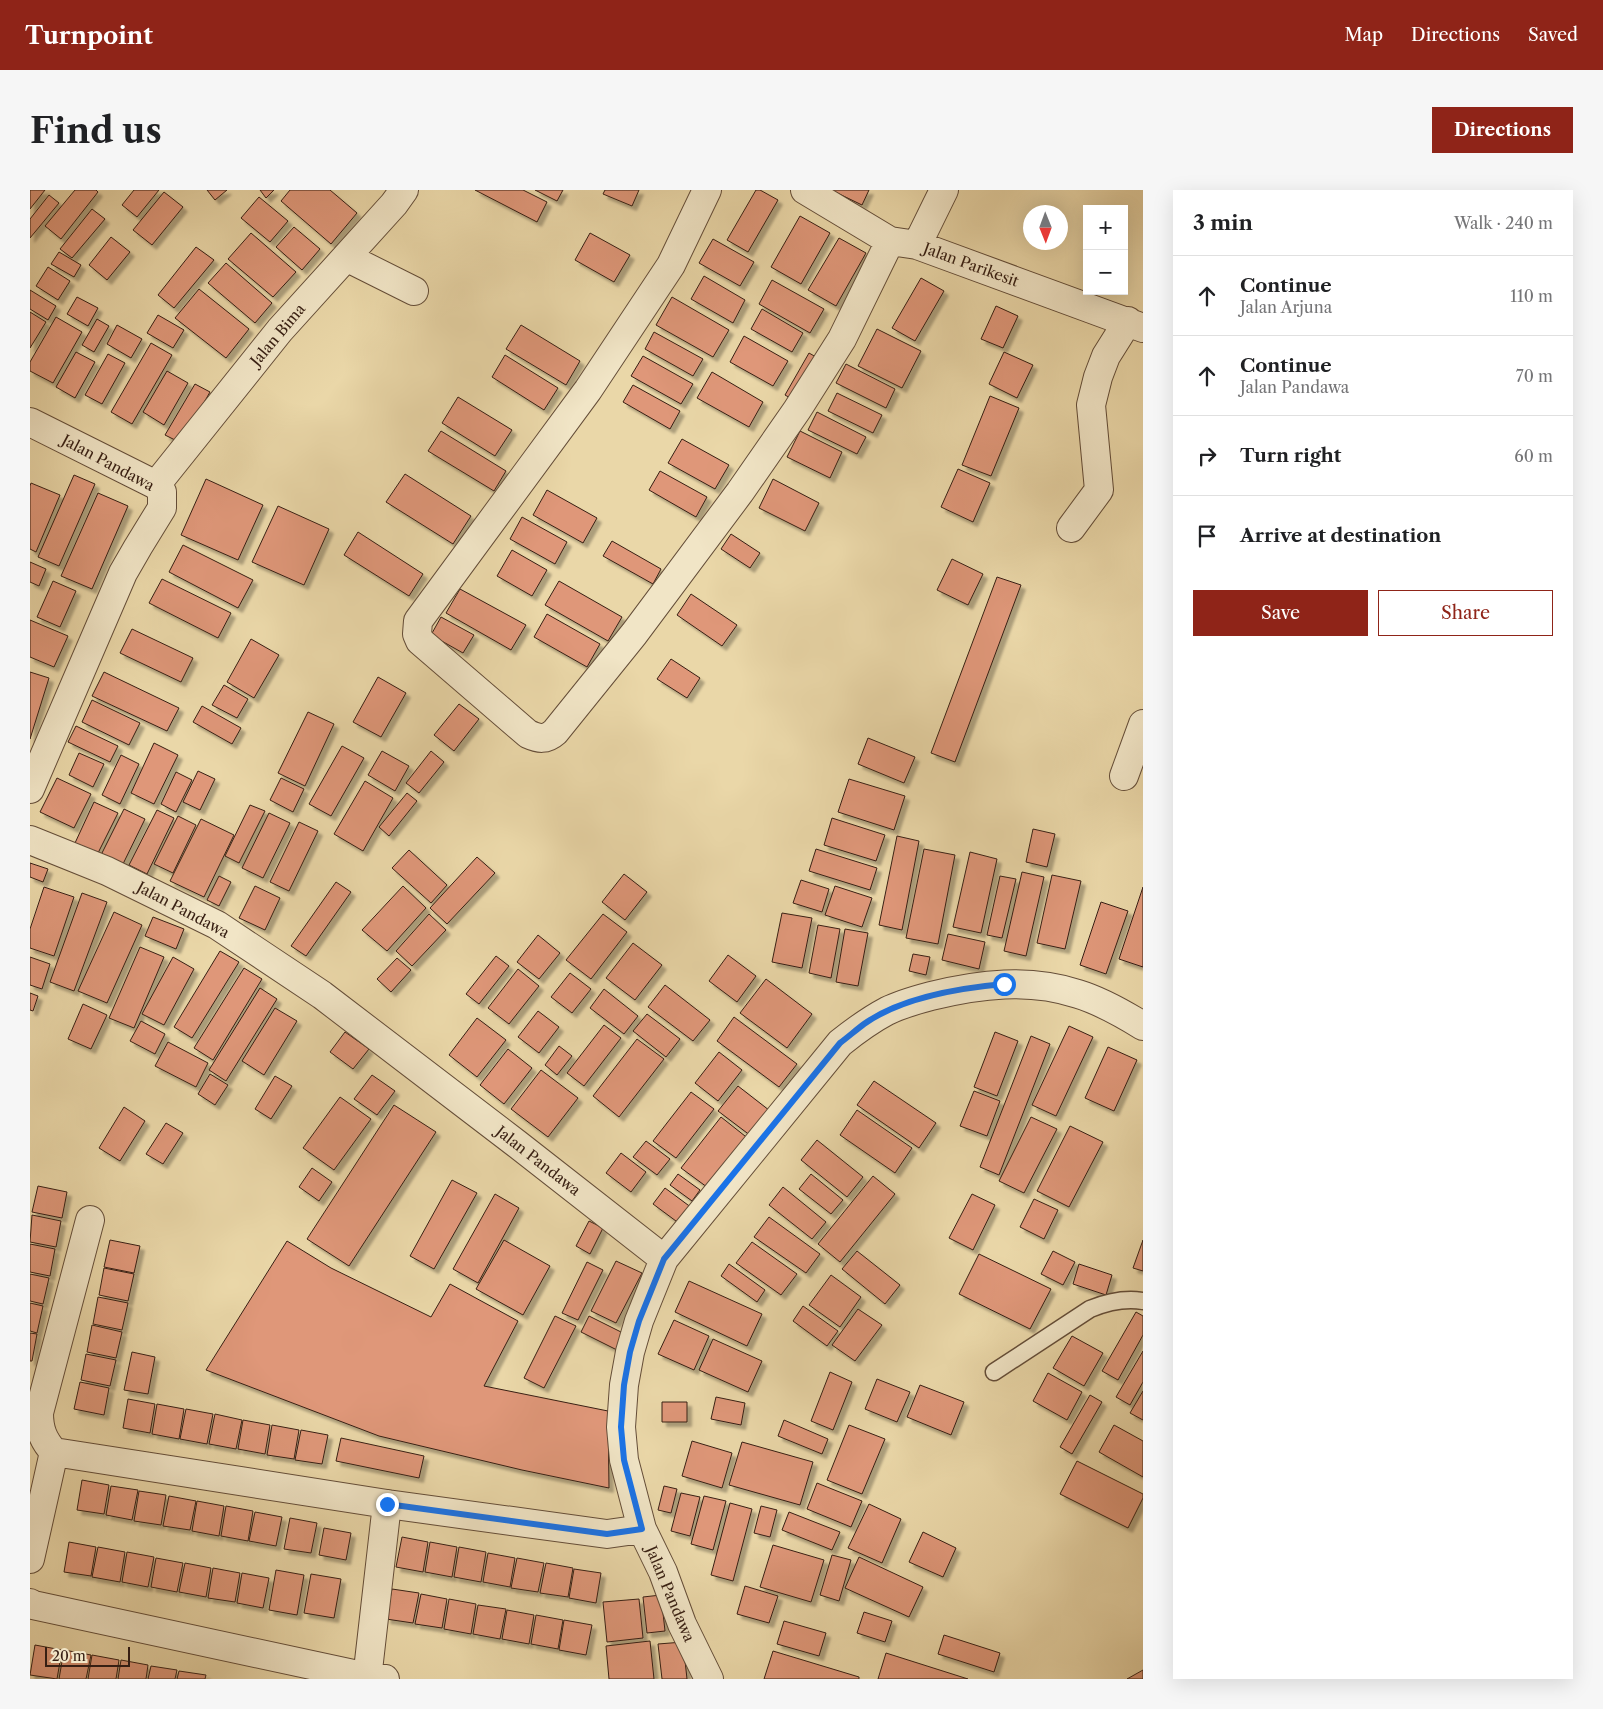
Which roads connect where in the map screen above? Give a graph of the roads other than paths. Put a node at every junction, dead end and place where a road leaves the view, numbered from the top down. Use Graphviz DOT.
graph roads {
  1 [pos="404,190"];
  2 [pos="707,190"];
  3 [pos="806,190"];
  4 [pos="944,190"];
  5 [pos="890,241"];
  6 [pos="917,245"];
  7 [pos="346,257"];
  8 [pos="414,291"];
  9 [pos="1135,324"];
  10 [pos="30,422"];
  11 [pos="156,485"];
  12 [pos="1071,528"];
  13 [pos="1143,724"];
  14 [pos="1124,776"];
  15 [pos="30,789"];
  16 [pos="30,840"];
  17 [pos="1143,1026"];
  18 [pos="90,1220"];
  19 [pos="664,1259"];
  20 [pos="1143,1301"];
  21 [pos="994,1372"];
  22 [pos="54,1452"];
  23 [pos="387,1504"];
  24 [pos="642,1529"];
  25 [pos="30,1559"];
  26 [pos="30,1604"];
  27 [pos="373,1678"];
  28 [pos="709,1679"];
  1 -- 7 [label="street, Jalan Bima"];
  2 -- 5 [label="street"];
  3 -- 5 [label="street, Jalan Parikesit"];
  4 -- 6 [label="street"];
  5 -- 6 [label="street, Jalan Parikesit"];
  6 -- 9 [label="street, Jalan Parikesit"];
  7 -- 8 [label="street"];
  7 -- 11 [label="street, Jalan Bima"];
  9 -- 12 [label="street"];
  10 -- 11 [label="street, Jalan Pandawa"];
  11 -- 15 [label="street, Jalan Pandawa"];
  13 -- 14 [label="street"];
  16 -- 19 [label="street, Jalan Pandawa"];
  17 -- 19 [label="street"];
  18 -- 22 [label="street"];
  19 -- 24 [label="street, Jalan Pandawa"];
  20 -- 21 [label="lane"];
  22 -- 23 [label="street"];
  22 -- 25 [label="street"];
  23 -- 24 [label="street"];
  23 -- 27 [label="street"];
  24 -- 28 [label="street, Jalan Pandawa"];
  26 -- 27 [label="street"];
}
